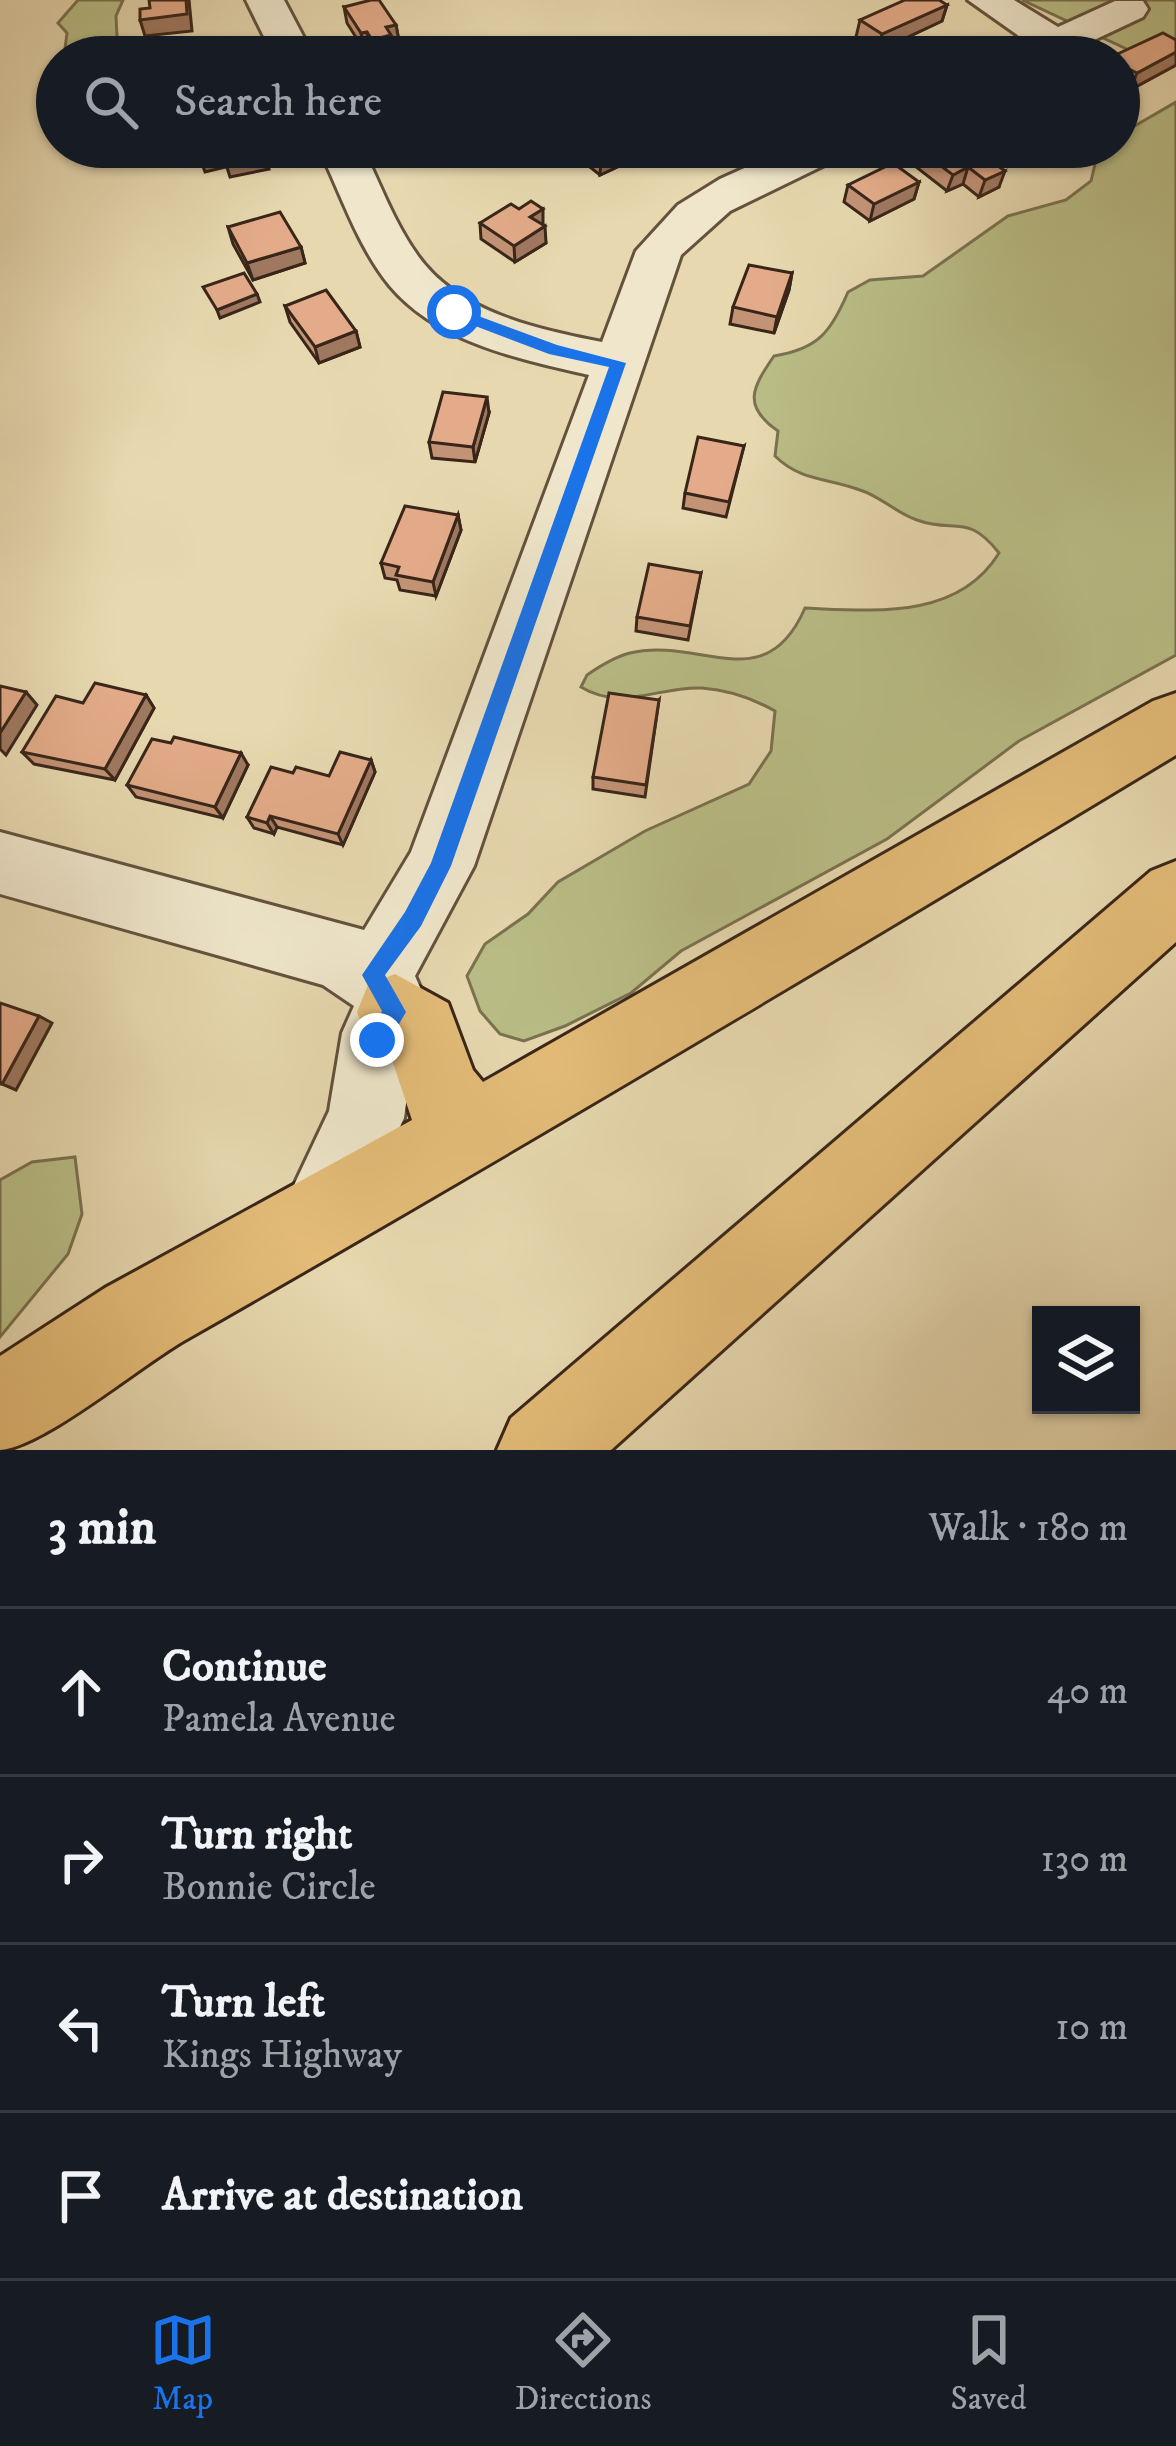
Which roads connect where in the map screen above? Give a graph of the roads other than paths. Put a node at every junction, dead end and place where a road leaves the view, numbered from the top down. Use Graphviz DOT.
graph roads {
  1 [pos="265,0"];
  2 [pos="986,0"];
  3 [pos="1129,9"];
  4 [pos="283,36"];
  5 [pos="1025,36"];
  6 [pos="1070,36"];
  7 [pos="351,168"];
  8 [pos="782,168"];
  9 [pos="618,363"];
  10 [pos="1176,721"];
  11 [pos="0,863"];
  12 [pos="1176,895"];
  13 [pos="1176,950"];
  14 [pos="384,993"];
  15 [pos="473,1132"];
  16 [pos="319,1217"];
  17 [pos="0,1408"];
  18 [pos="543,1450"];
  19 [pos="574,1450"];
  1 -- 4 [label="street"];
  2 -- 5 [label="street"];
  3 -- 6 [label="street"];
  7 -- 9 [label="street"];
  8 -- 9 [label="street"];
  9 -- 14 [label="street"];
  10 -- 15 [label="highway"];
  11 -- 14 [label="street"];
  12 -- 18 [label="highway"];
  13 -- 19 [label="highway"];
  14 -- 15 [label="highway"];
  14 -- 16 [label="street"];
  15 -- 16 [label="highway"];
  16 -- 17 [label="highway"];
}
